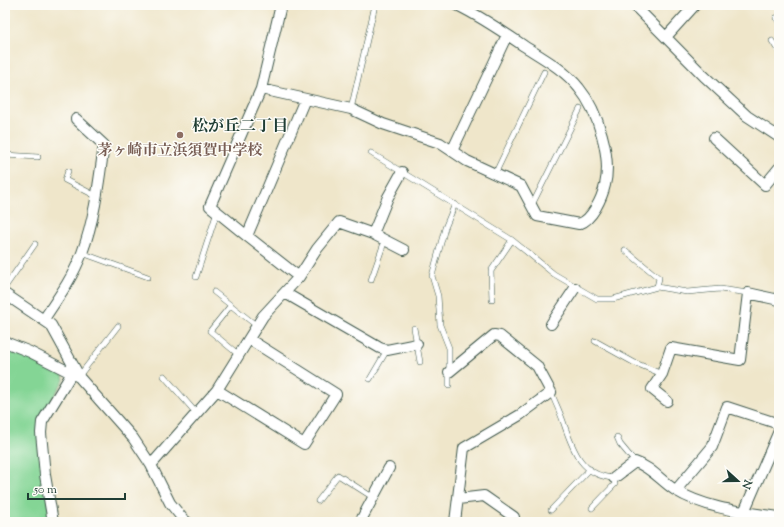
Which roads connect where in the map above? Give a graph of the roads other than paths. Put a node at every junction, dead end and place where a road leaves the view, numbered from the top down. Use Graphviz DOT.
graph roads {
  1 [pos="281,5"];
  2 [pos="375,5"];
  3 [pos="457,5"];
  4 [pos="634,5"];
  5 [pos="695,5"];
  6 [pos="468,8"];
  7 [pos="507,35"];
  8 [pos="666,37"];
  9 [pos="772,41"];
  10 [pos="779,52"];
  11 [pos="544,72"];
  12 [pos="261,89"];
  13 [pos="305,99"];
  14 [pos="351,109"];
  15 [pos="580,109"];
  16 [pos="76,119"];
  17 [pos="778,132"];
  18 [pos="714,138"];
  19 [pos="452,151"];
  20 [pos="371,153"];
  21 [pos="5,155"];
  22 [pos="38,157"];
  23 [pos="779,168"];
  24 [pos="68,171"];
  25 [pos="402,172"];
  26 [pos="495,174"];
  27 [pos="96,196"];
  28 [pos="455,204"];
  29 [pos="532,206"];
  30 [pos="217,212"];
  31 [pos="373,234"];
  32 [pos="247,236"];
  33 [pos="386,240"];
  34 [pos="512,240"];
  35 [pos="35,244"];
  36 [pos="404,250"];
  37 [pos="625,250"];
  38 [pos="82,253"];
  39 [pos="148,277"];
  40 [pos="196,277"];
  41 [pos="299,277"];
  42 [pos="371,280"];
  43 [pos="657,286"];
  44 [pos="5,287"];
  45 [pos="575,288"];
  46 [pos="214,292"];
  47 [pos="285,293"];
  48 [pos="748,293"];
  49 [pos="5,294"];
  50 [pos="492,300"];
  51 [pos="779,300"];
  52 [pos="231,305"];
  53 [pos="44,319"];
  54 [pos="551,324"];
  55 [pos="118,326"];
  56 [pos="257,326"];
  57 [pos="414,328"];
  58 [pos="249,339"];
  59 [pos="595,341"];
  60 [pos="5,342"];
  61 [pos="417,344"];
  62 [pos="387,350"];
  63 [pos="239,355"];
  64 [pos="420,362"];
  65 [pos="449,372"];
  66 [pos="662,374"];
  67 [pos="75,375"];
  68 [pos="164,376"];
  69 [pos="370,379"];
  70 [pos="449,385"];
  71 [pos="217,390"];
  72 [pos="551,392"];
  73 [pos="667,401"];
  74 [pos="197,414"];
  75 [pos="779,424"];
  76 [pos="779,431"];
  77 [pos="617,437"];
  78 [pos="635,462"];
  79 [pos="151,465"];
  80 [pos="389,468"];
  81 [pos="590,469"];
  82 [pos="614,478"];
  83 [pos="676,490"];
  84 [pos="374,498"];
  85 [pos="458,499"];
  86 [pos="318,501"];
  87 [pos="592,508"];
  88 [pos="551,510"];
  89 [pos="744,512"];
  90 [pos="779,517"];
  91 [pos="514,518"];
  92 [pos="183,521"];
  93 [pos="53,522"];
  94 [pos="360,522"];
  95 [pos="455,522"];
  1 -- 12 [label="street"];
  2 -- 14 [label="lane"];
  3 -- 6 [label="street"];
  4 -- 8 [label="street"];
  5 -- 8 [label="street"];
  6 -- 7 [label="street"];
  7 -- 19 [label="street"];
  7 -- 29 [label="street"];
  8 -- 17 [label="street"];
  9 -- 10 [label="lane"];
  11 -- 26 [label="lane"];
  12 -- 13 [label="street"];
  12 -- 30 [label="street"];
  13 -- 14 [label="street"];
  13 -- 32 [label="street"];
  14 -- 19 [label="street"];
  15 -- 29 [label="lane"];
  16 -- 27 [label="street"];
  18 -- 23 [label="street"];
  19 -- 26 [label="street"];
  20 -- 25 [label="lane"];
  21 -- 22 [label="lane"];
  24 -- 27 [label="lane"];
  25 -- 28 [label="lane"];
  25 -- 31 [label="street"];
  26 -- 29 [label="street"];
  27 -- 38 [label="street"];
  28 -- 34 [label="lane"];
  28 -- 65 [label="lane"];
  30 -- 32 [label="street"];
  30 -- 40 [label="lane"];
  31 -- 33 [label="street"];
  31 -- 41 [label="street"];
  32 -- 41 [label="street"];
  33 -- 36 [label="street"];
  33 -- 42 [label="lane"];
  34 -- 45 [label="lane"];
  34 -- 50 [label="lane"];
  35 -- 44 [label="lane"];
  37 -- 43 [label="lane"];
  38 -- 39 [label="lane"];
  38 -- 53 [label="street"];
  41 -- 47 [label="street"];
  43 -- 45 [label="lane"];
  43 -- 48 [label="lane"];
  45 -- 54 [label="street"];
  46 -- 52 [label="lane"];
  47 -- 56 [label="street"];
  47 -- 62 [label="street"];
  48 -- 51 [label="street"];
  48 -- 66 [label="street"];
  49 -- 53 [label="street"];
  52 -- 56 [label="lane"];
  52 -- 63 [label="lane"];
  53 -- 67 [label="street"];
  55 -- 67 [label="lane"];
  56 -- 58 [label="street"];
  57 -- 61 [label="lane"];
  58 -- 63 [label="street"];
  58 -- 71 [label="street"];
  59 -- 66 [label="lane"];
  60 -- 67 [label="street"];
  61 -- 62 [label="street"];
  61 -- 64 [label="lane"];
  62 -- 69 [label="lane"];
  63 -- 71 [label="street"];
  65 -- 70 [label="lane"];
  65 -- 72 [label="street"];
  66 -- 73 [label="street"];
  67 -- 79 [label="street"];
  67 -- 93 [label="street"];
  68 -- 74 [label="lane"];
  71 -- 74 [label="street"];
  72 -- 81 [label="lane"];
  72 -- 85 [label="street"];
  74 -- 79 [label="street"];
  75 -- 83 [label="street"];
  76 -- 89 [label="street"];
  77 -- 78 [label="lane"];
  78 -- 82 [label="street"];
  78 -- 83 [label="street"];
  79 -- 92 [label="street"];
  80 -- 84 [label="street"];
  81 -- 82 [label="lane"];
  81 -- 88 [label="lane"];
  82 -- 87 [label="lane"];
  83 -- 89 [label="street"];
  84 -- 86 [label="lane"];
  84 -- 94 [label="street"];
  85 -- 91 [label="street"];
  85 -- 95 [label="street"];
  89 -- 90 [label="street"];
}
